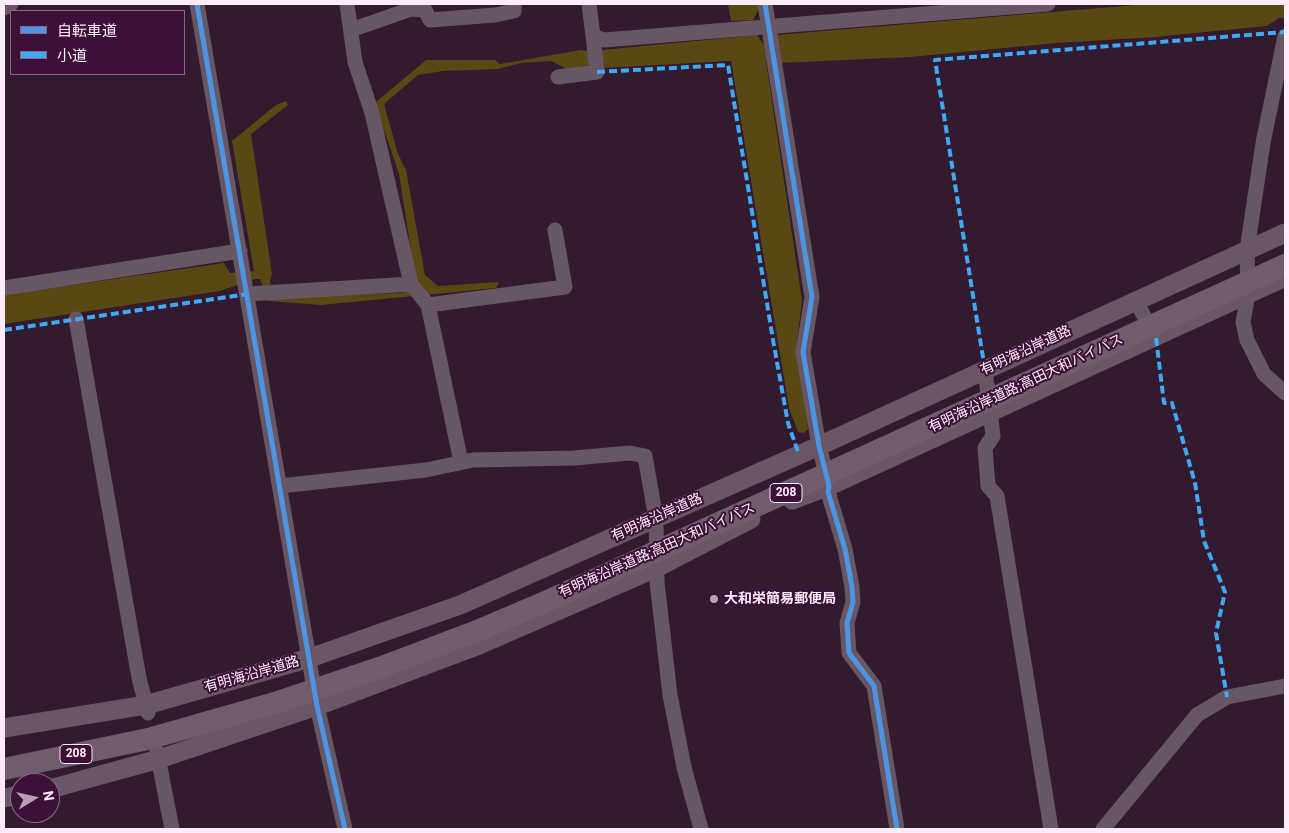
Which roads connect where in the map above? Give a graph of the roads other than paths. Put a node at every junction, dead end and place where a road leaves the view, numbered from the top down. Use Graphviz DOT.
graph roads {
  1 [pos="11,4"];
  2 [pos="197,4"];
  3 [pos="347,4"];
  4 [pos="514,4"];
  5 [pos="589,4"];
  6 [pos="765,4"];
  7 [pos="1048,4"];
  8 [pos="1002,5"];
  9 [pos="4,8"];
  10 [pos="768,26"];
  11 [pos="351,30"];
  12 [pos="593,36"];
  13 [pos="1285,36"];
  14 [pos="558,77"];
  15 [pos="555,230"];
  16 [pos="1285,233"];
  17 [pos="1247,250"];
  18 [pos="240,252"];
  19 [pos="1285,265"];
  20 [pos="1285,277"];
  21 [pos="411,284"];
  22 [pos="4,288"];
  23 [pos="248,294"];
  24 [pos="1248,295"];
  25 [pos="1136,301"];
  26 [pos="428,305"];
  27 [pos="76,319"];
  28 [pos="1156,338"];
  29 [pos="985,370"];
  30 [pos="1285,392"];
  31 [pos="990,413"];
  32 [pos="819,446"];
  33 [pos="461,462"];
  34 [pos="280,486"];
  35 [pos="829,486"];
  36 [pos="656,519"];
  37 [pos="656,568"];
  38 [pos="460,605"];
  39 [pos="479,645"];
  40 [pos="310,658"];
  41 [pos="1285,686"];
  42 [pos="317,706"];
  43 [pos="147,709"];
  44 [pos="4,728"];
  45 [pos="155,750"];
  46 [pos="4,763"];
  47 [pos="4,769"];
  48 [pos="60,785"];
  49 [pos="172,829"];
  50 [pos="344,829"];
  51 [pos="701,829"];
  52 [pos="897,829"];
  53 [pos="1051,829"];
  54 [pos="1103,829"];
  1 -- 9 [label="street"];
  2 -- 18 [label="street"];
  3 -- 11 [label="street"];
  4 -- 11 [label="street"];
  5 -- 12 [label="street"];
  6 -- 10 [label="street"];
  7 -- 8 [label="street"];
  8 -- 10 [label="street"];
  10 -- 12 [label="street"];
  10 -- 32 [label="street"];
  11 -- 21 [label="street"];
  12 -- 14 [label="street"];
  13 -- 17 [label="street"];
  15 -- 26 [label="street"];
  16 -- 17 [label="main road, 有明海沿岸道路"];
  17 -- 24 [label="street"];
  17 -- 25 [label="main road, 有明海沿岸道路"];
  18 -- 22 [label="street"];
  18 -- 23 [label="street"];
  19 -- 45 [label="highway, 有明海沿岸道路;高田大和バイパス / 208, bridge"];
  20 -- 24 [label="main road"];
  21 -- 23 [label="street"];
  21 -- 26 [label="street"];
  23 -- 34 [label="street"];
  24 -- 28 [label="main road"];
  24 -- 30 [label="street"];
  25 -- 28 [label="street"];
  25 -- 29 [label="main road, 有明海沿岸道路"];
  26 -- 33 [label="street"];
  27 -- 43 [label="street"];
  28 -- 31 [label="main road"];
  29 -- 31 [label="street"];
  29 -- 32 [label="main road, 有明海沿岸道路"];
  31 -- 35 [label="main road"];
  31 -- 53 [label="street"];
  32 -- 35 [label="street"];
  32 -- 36 [label="main road, 有明海沿岸道路"];
  33 -- 34 [label="street"];
  33 -- 36 [label="street"];
  34 -- 40 [label="street"];
  35 -- 37 [label="main road"];
  35 -- 52 [label="street"];
  36 -- 37 [label="street"];
  36 -- 38 [label="main road, 有明海沿岸道路"];
  37 -- 39 [label="main road"];
  37 -- 51 [label="street"];
  38 -- 39 [label="main road"];
  38 -- 40 [label="main road, 有明海沿岸道路"];
  39 -- 42 [label="main road"];
  40 -- 42 [label="street"];
  40 -- 43 [label="main road, 有明海沿岸道路"];
  41 -- 54 [label="street"];
  42 -- 45 [label="main road"];
  42 -- 50 [label="street"];
  43 -- 44 [label="main road, 有明海沿岸道路"];
  45 -- 46 [label="highway"];
  45 -- 47 [label="highway, 有明海沿岸道路;高田大和バイパス / 208"];
  45 -- 48 [label="main road"];
  45 -- 49 [label="street"];
}
